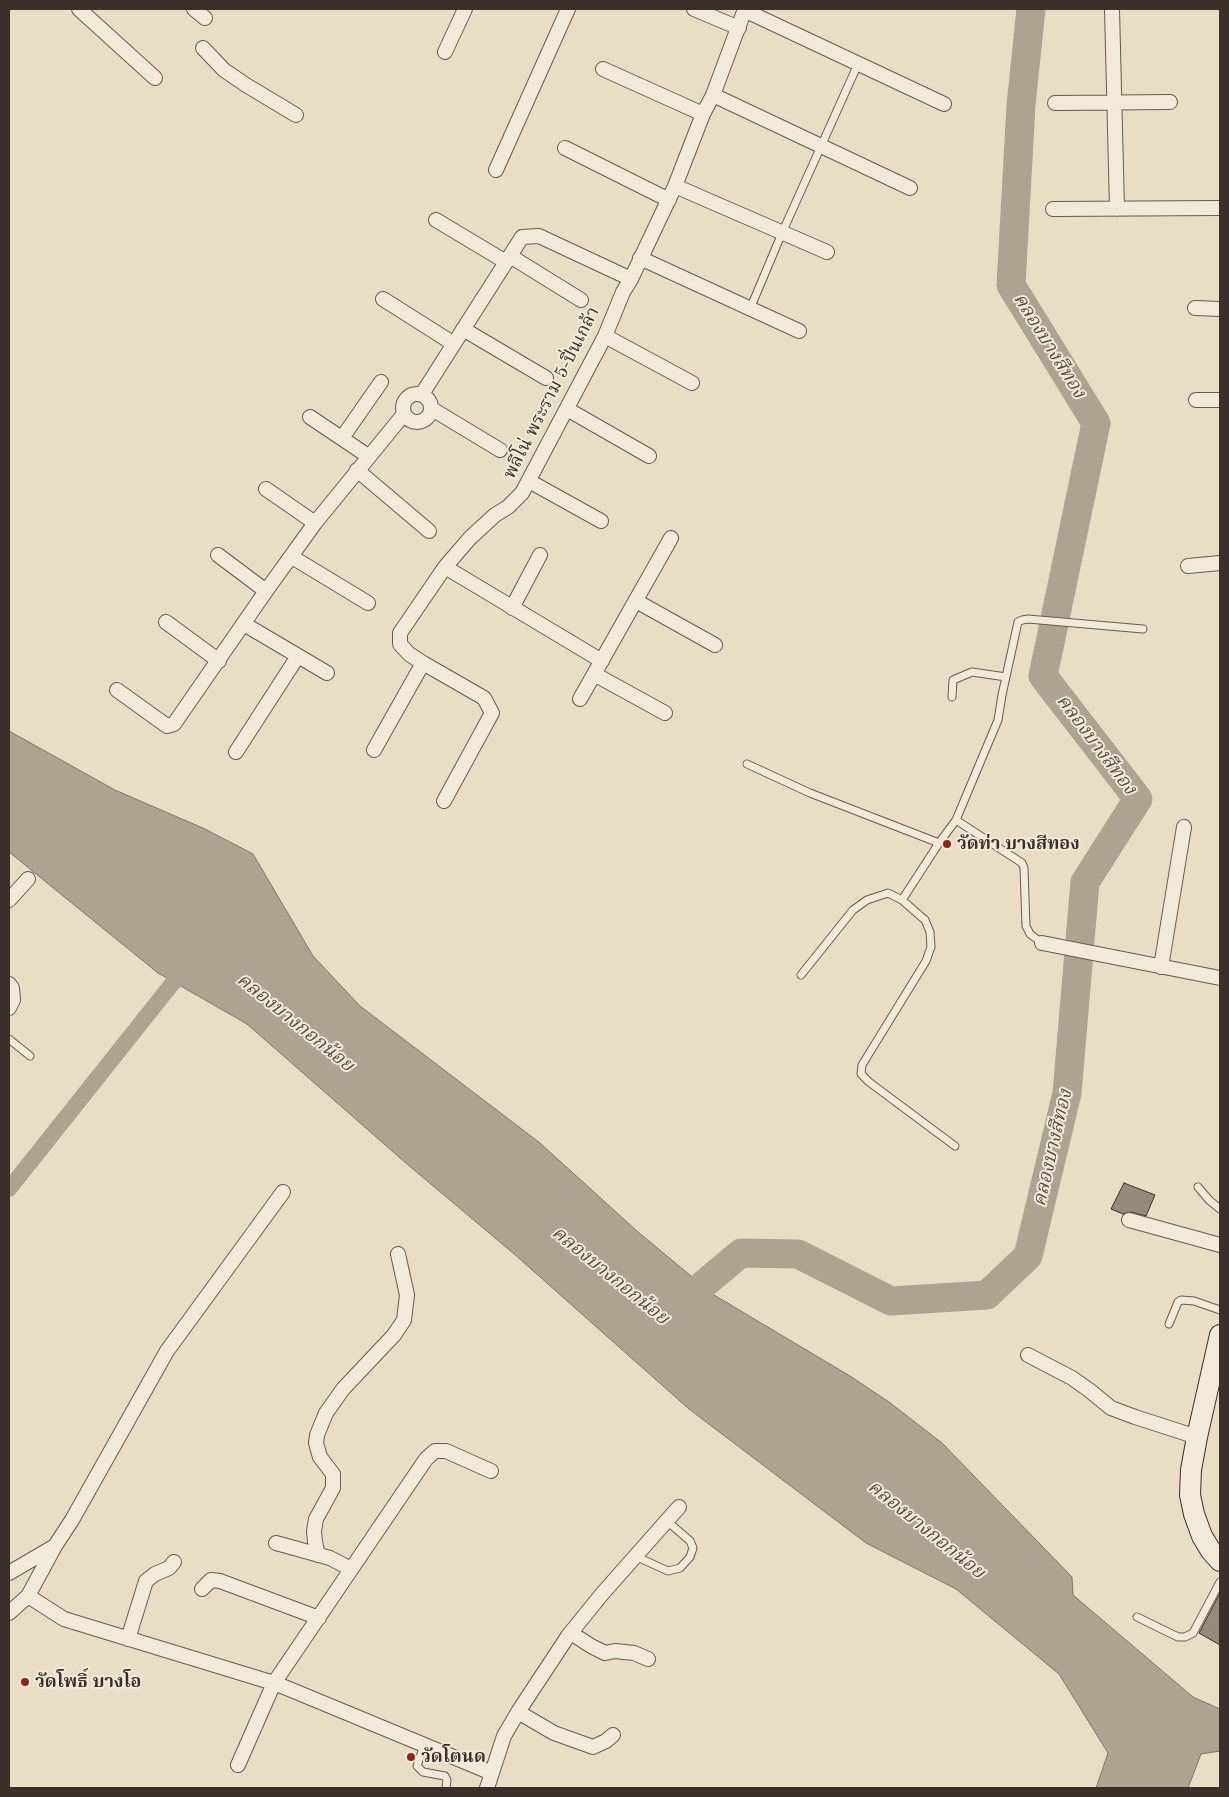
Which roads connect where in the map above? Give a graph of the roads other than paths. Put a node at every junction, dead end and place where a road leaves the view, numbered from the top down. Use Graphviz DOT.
graph roads {
  1 [pos="79,9"];
  2 [pos="194,9"];
  3 [pos="466,9"];
  4 [pos="567,9"];
  5 [pos="694,9"];
  6 [pos="745,9"];
  7 [pos="1112,9"];
  8 [pos="205,18"];
  9 [pos="739,28"];
  10 [pos="203,48"];
  11 [pos="445,52"];
  12 [pos="858,64"];
  13 [pos="603,69"];
  14 [pos="155,78"];
  15 [pos="713,95"];
  16 [pos="1170,102"];
  17 [pos="944,104"];
  18 [pos="1055,104"];
  19 [pos="1114,104"];
  20 [pos="296,114"];
  21 [pos="704,114"];
  22 [pos="821,146"];
  23 [pos="565,148"];
  24 [pos="496,170"];
  25 [pos="675,186"];
  26 [pos="910,188"];
  27 [pos="669,200"];
  28 [pos="1220,208"];
  29 [pos="1053,209"];
  30 [pos="1117,209"];
  31 [pos="436,220"];
  32 [pos="782,233"];
  33 [pos="827,252"];
  34 [pos="640,258"];
  35 [pos="508,259"];
  36 [pos="631,279"];
  37 [pos="383,299"];
  38 [pos="582,300"];
  39 [pos="1195,308"];
  40 [pos="750,309"];
  41 [pos="1220,309"];
  42 [pos="462,329"];
  43 [pos="799,331"];
  44 [pos="605,336"];
  45 [pos="454,344"];
  46 [pos="546,378"];
  47 [pos="381,382"];
  48 [pos="692,383"];
  49 [pos="422,394"];
  50 [pos="1196,400"];
  51 [pos="1220,400"];
  52 [pos="432,409"];
  53 [pos="567,409"];
  54 [pos="404,414"];
  55 [pos="310,417"];
  56 [pos="342,438"];
  57 [pos="500,450"];
  58 [pos="368,456"];
  59 [pos="649,456"];
  60 [pos="356,470"];
  61 [pos="529,481"];
  62 [pos="266,489"];
  63 [pos="601,521"];
  64 [pos="315,523"];
  65 [pos="429,531"];
  66 [pos="671,538"];
  67 [pos="540,555"];
  68 [pos="218,556"];
  69 [pos="292,557"];
  70 [pos="1220,563"];
  71 [pos="1188,566"];
  72 [pos="445,567"];
  73 [pos="266,591"];
  74 [pos="636,601"];
  75 [pos="368,603"];
  76 [pos="512,608"];
  77 [pos="166,622"];
  78 [pos="244,624"];
  79 [pos="1143,629"];
  80 [pos="715,645"];
  81 [pos="298,656"];
  82 [pos="218,661"];
  83 [pos="602,661"];
  84 [pos="423,663"];
  85 [pos="327,673"];
  86 [pos="594,674"];
  87 [pos="1006,677"];
  88 [pos="117,690"];
  89 [pos="952,697"];
  90 [pos="580,699"];
  91 [pos="665,714"];
  92 [pos="374,750"];
  93 [pos="236,752"];
  94 [pos="746,764"];
  95 [pos="444,801"];
  96 [pos="956,820"];
  97 [pos="1184,827"];
  98 [pos="938,843"];
  99 [pos="28,879"];
  100 [pos="9,900"];
  101 [pos="902,900"];
  102 [pos="1049,944"];
  103 [pos="1161,967"];
  104 [pos="801,975"];
  105 [pos="1220,978"];
  106 [pos="9,984"];
  107 [pos="9,1008"];
  108 [pos="9,1039"];
  109 [pos="30,1056"];
  110 [pos="955,1146"];
  111 [pos="1198,1187"];
  112 [pos="283,1192"];
  113 [pos="1220,1208"];
  114 [pos="1129,1220"];
  115 [pos="1220,1245"];
  116 [pos="398,1254"];
  117 [pos="1220,1310"];
  118 [pos="1169,1324"];
  119 [pos="1220,1335"];
  120 [pos="1028,1355"];
  121 [pos="1198,1437"];
  122 [pos="491,1471"];
  123 [pos="680,1507"];
  124 [pos="667,1521"];
  125 [pos="276,1543"];
  126 [pos="55,1546"];
  127 [pos="318,1555"];
  128 [pos="635,1556"];
  129 [pos="1220,1560"];
  130 [pos="174,1562"];
  131 [pos="351,1569"];
  132 [pos="9,1573"];
  133 [pos="1220,1582"];
  134 [pos="202,1589"];
  135 [pos="28,1596"];
  136 [pos="9,1613"];
  137 [pos="1137,1617"];
  138 [pos="319,1618"];
  139 [pos="571,1632"];
  140 [pos="128,1639"];
  141 [pos="648,1659"];
  142 [pos="274,1683"];
  143 [pos="518,1712"];
  144 [pos="613,1735"];
  145 [pos="424,1745"];
  146 [pos="238,1766"];
  147 [pos="492,1773"];
  148 [pos="446,1788"];
  149 [pos="487,1788"];
  1 -- 14 [label="street"];
  2 -- 8 [label="street"];
  3 -- 11 [label="street"];
  4 -- 24 [label="street"];
  5 -- 9 [label="street"];
  6 -- 9 [label="street, พลีโน่ พระราม 5-ปิ่นเกล้า"];
  6 -- 12 [label="street"];
  7 -- 19 [label="street"];
  9 -- 15 [label="street, พลีโน่ พระราม 5-ปิ่นเกล้า"];
  10 -- 20 [label="street"];
  12 -- 17 [label="street"];
  12 -- 22 [label="lane"];
  13 -- 21 [label="street"];
  15 -- 21 [label="street, พลีโน่ พระราม 5-ปิ่นเกล้า"];
  15 -- 22 [label="street"];
  16 -- 19 [label="street"];
  18 -- 19 [label="street"];
  19 -- 30 [label="street"];
  21 -- 25 [label="street, พลีโน่ พระราม 5-ปิ่นเกล้า"];
  22 -- 26 [label="street"];
  22 -- 32 [label="lane"];
  23 -- 27 [label="street"];
  25 -- 27 [label="street, พลีโน่ พระราม 5-ปิ่นเกล้า"];
  25 -- 32 [label="street"];
  27 -- 34 [label="street, พลีโน่ พระราม 5-ปิ่นเกล้า"];
  28 -- 30 [label="street"];
  29 -- 30 [label="street"];
  31 -- 35 [label="street"];
  32 -- 33 [label="street"];
  32 -- 40 [label="lane"];
  34 -- 36 [label="street, พลีโน่ พระราม 5-ปิ่นเกล้า"];
  34 -- 40 [label="street"];
  35 -- 36 [label="street"];
  35 -- 38 [label="street"];
  35 -- 42 [label="street"];
  36 -- 44 [label="street, พลีโน่ พระราม 5-ปิ่นเกล้า"];
  37 -- 45 [label="street"];
  39 -- 41 [label="street"];
  40 -- 43 [label="street"];
  42 -- 45 [label="street"];
  42 -- 46 [label="street"];
  44 -- 48 [label="street"];
  44 -- 53 [label="street, พลีโน่ พระราม 5-ปิ่นเกล้า"];
  45 -- 49 [label="street"];
  47 -- 56 [label="street"];
  49 -- 52 [label="street"];
  49 -- 54 [label="street"];
  50 -- 51 [label="street"];
  52 -- 54 [label="street"];
  52 -- 57 [label="street"];
  53 -- 59 [label="street"];
  53 -- 61 [label="street, พลีโน่ พระราม 5-ปิ่นเกล้า"];
  54 -- 58 [label="street"];
  55 -- 56 [label="street"];
  56 -- 58 [label="street"];
  58 -- 60 [label="street"];
  60 -- 64 [label="street"];
  60 -- 65 [label="street"];
  61 -- 63 [label="street"];
  61 -- 72 [label="street, พลีโน่ พระราม 5-ปิ่นเกล้า"];
  62 -- 64 [label="street"];
  64 -- 69 [label="street"];
  66 -- 74 [label="street"];
  67 -- 76 [label="street"];
  68 -- 73 [label="street"];
  69 -- 73 [label="street"];
  69 -- 75 [label="street"];
  70 -- 71 [label="street"];
  72 -- 76 [label="street"];
  72 -- 84 [label="street, พลีโน่ พระราม 5-ปิ่นเกล้า"];
  73 -- 78 [label="street"];
  74 -- 80 [label="street"];
  74 -- 83 [label="street"];
  76 -- 83 [label="street"];
  77 -- 82 [label="street"];
  78 -- 81 [label="street"];
  78 -- 82 [label="street"];
  79 -- 87 [label="lane"];
  81 -- 85 [label="street"];
  81 -- 93 [label="street"];
  82 -- 88 [label="street"];
  83 -- 86 [label="street"];
  84 -- 92 [label="street"];
  84 -- 95 [label="street"];
  86 -- 90 [label="street"];
  86 -- 91 [label="street"];
  87 -- 89 [label="lane"];
  87 -- 96 [label="lane"];
  94 -- 98 [label="lane"];
  96 -- 98 [label="lane"];
  96 -- 102 [label="lane"];
  97 -- 103 [label="street"];
  98 -- 101 [label="lane"];
  99 -- 100 [label="street"];
  101 -- 104 [label="lane"];
  101 -- 110 [label="lane"];
  102 -- 103 [label="street"];
  103 -- 105 [label="street"];
  106 -- 107 [label="street"];
  108 -- 109 [label="lane"];
  111 -- 113 [label="lane"];
  112 -- 126 [label="street"];
  114 -- 115 [label="street"];
  116 -- 127 [label="street"];
  117 -- 118 [label="lane"];
  119 -- 121 [label="main road"];
  120 -- 121 [label="street"];
  121 -- 129 [label="main road"];
  122 -- 131 [label="street"];
  123 -- 124 [label="street"];
  124 -- 128 [label="street"];
  124 -- 128 [label="lane"];
  125 -- 127 [label="street"];
  126 -- 132 [label="street"];
  126 -- 135 [label="street"];
  127 -- 131 [label="street"];
  128 -- 139 [label="street"];
  130 -- 140 [label="street"];
  131 -- 138 [label="street"];
  133 -- 137 [label="lane"];
  134 -- 138 [label="street"];
  135 -- 136 [label="street"];
  135 -- 140 [label="street"];
  138 -- 142 [label="street"];
  139 -- 141 [label="street"];
  139 -- 143 [label="street"];
  140 -- 142 [label="street"];
  142 -- 145 [label="street"];
  142 -- 146 [label="street"];
  143 -- 144 [label="street"];
  143 -- 147 [label="street"];
  145 -- 147 [label="street"];
  145 -- 148 [label="lane"];
  147 -- 149 [label="street"];
}
